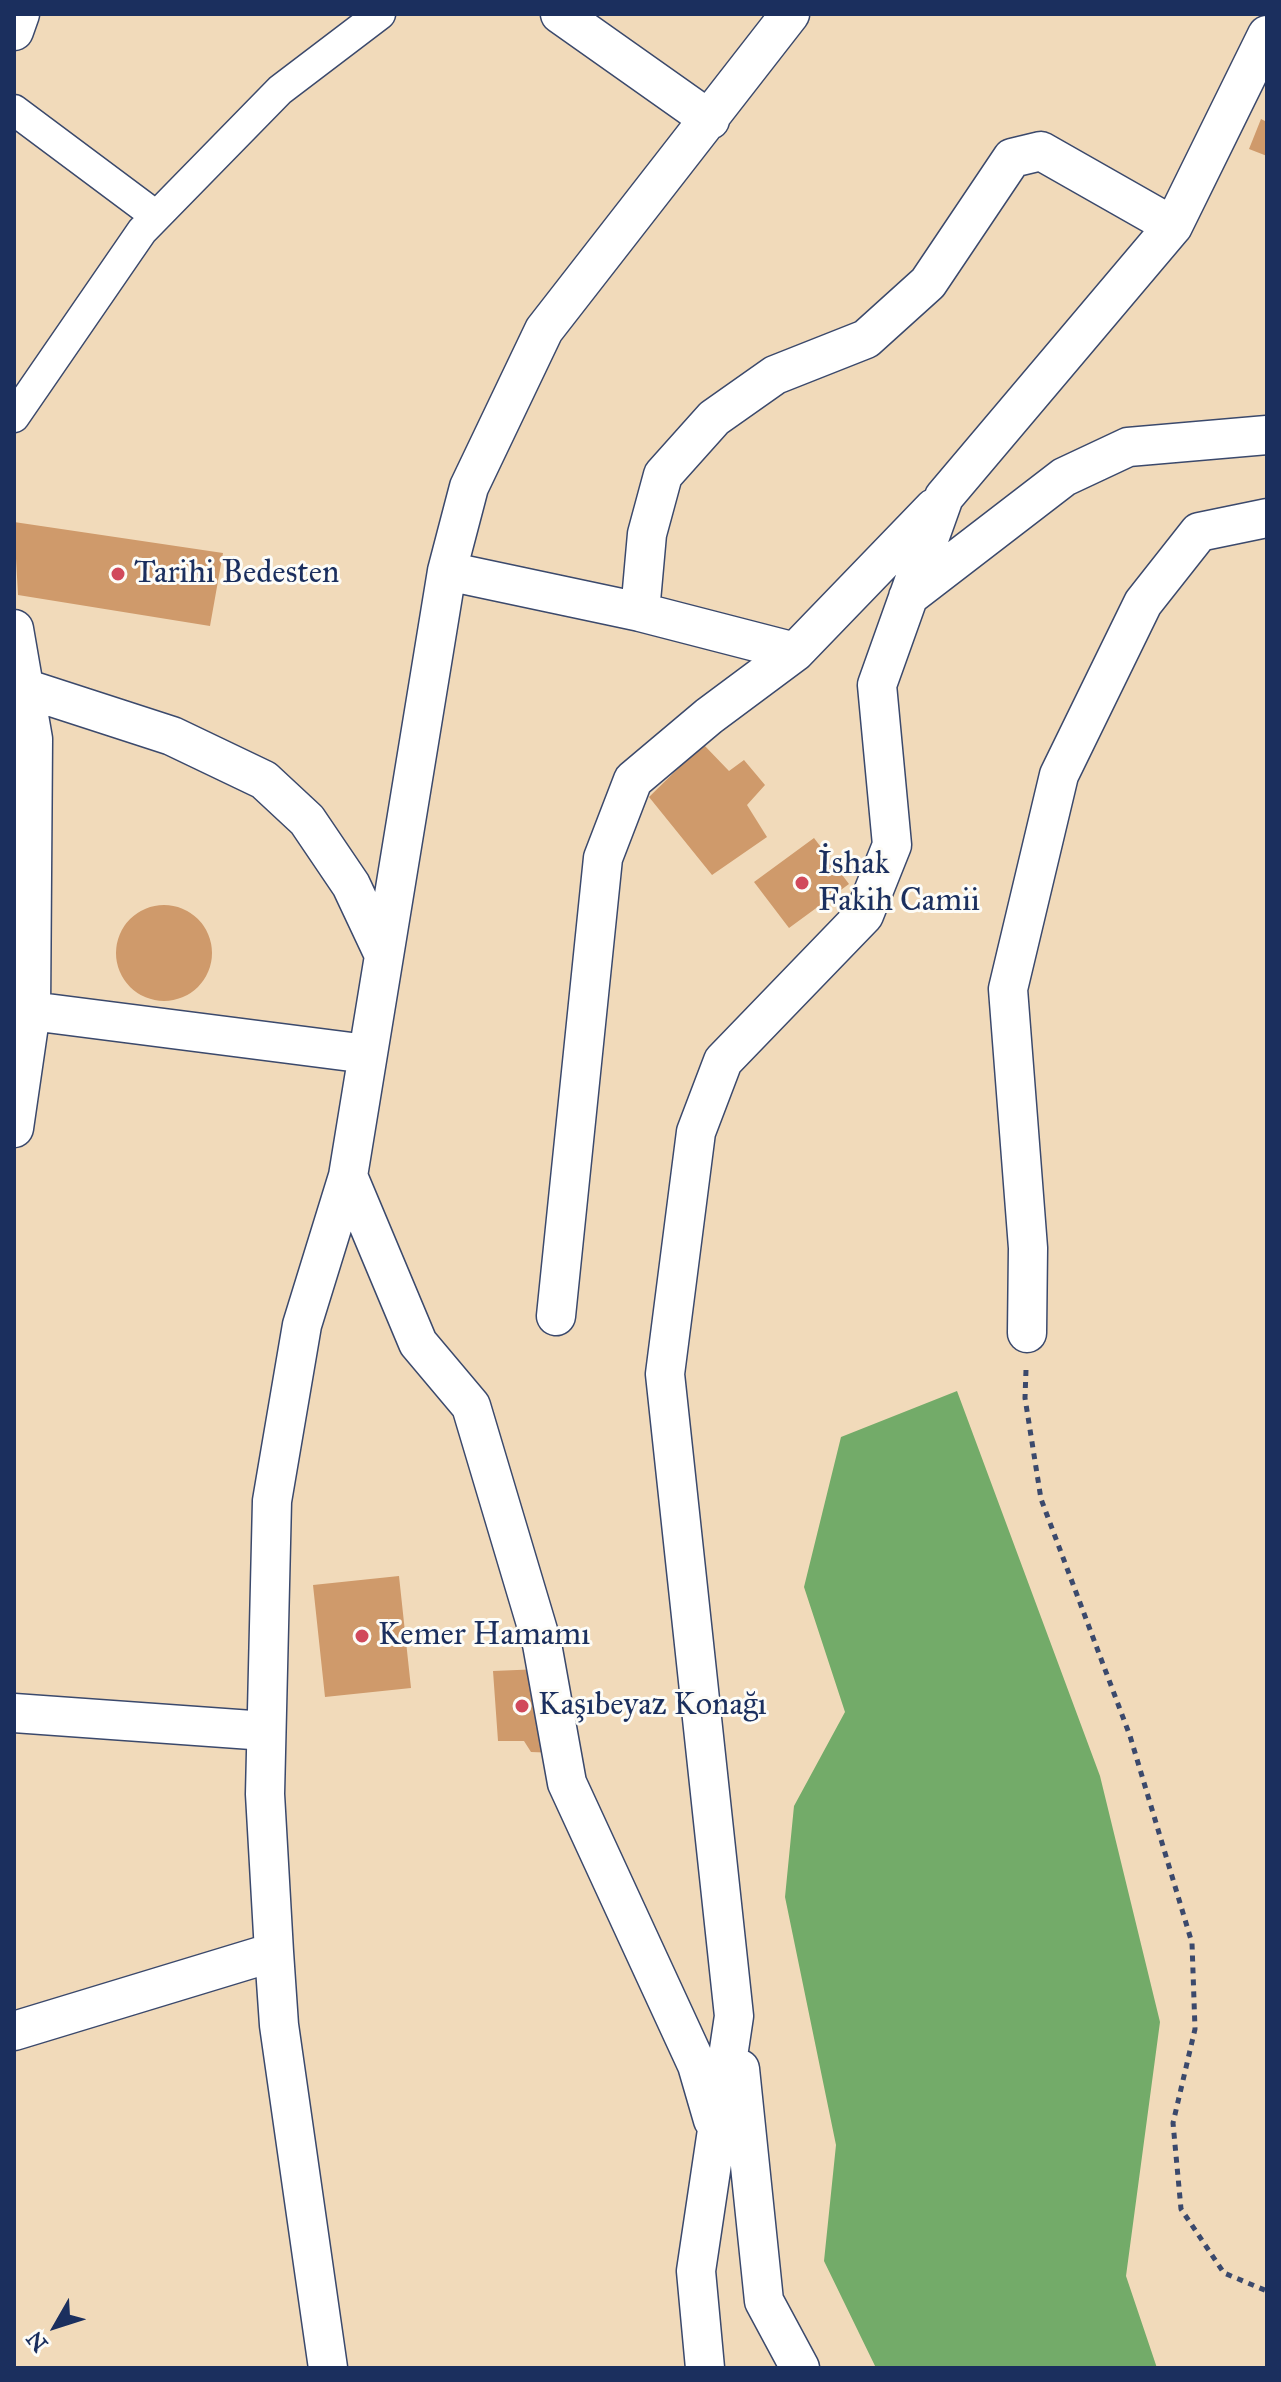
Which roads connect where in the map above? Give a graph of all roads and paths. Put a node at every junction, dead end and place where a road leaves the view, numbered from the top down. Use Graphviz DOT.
graph roads {
  1 [pos="20,14"];
  2 [pos="380,14"];
  3 [pos="560,14"];
  4 [pos="790,14"];
  5 [pos="14,31"];
  6 [pos="1267,35"];
  7 [pos="14,110"];
  8 [pos="710,120"];
  9 [pos="156,216"];
  10 [pos="1173,226"];
  11 [pos="14,417"];
  12 [pos="1267,435"];
  13 [pos="944,497"];
  14 [pos="1267,518"];
  15 [pos="447,571"];
  16 [pos="908,597"];
  17 [pos="640,612"];
  18 [pos="14,629"];
  19 [pos="795,652"];
  20 [pos="24,688"];
  21 [pos="23,744"];
  22 [pos="383,953"];
  23 [pos="25,988"];
  24 [pos="367,1054"];
  25 [pos="14,1128"];
  26 [pos="348,1176"];
  27 [pos="556,1316"];
  28 [pos="1027,1333"];
  29 [pos="14,1713"];
  30 [pos="266,1731"];
  31 [pos="274,1952"];
  32 [pos="734,2016"];
  33 [pos="14,2031"];
  34 [pos="717,2131"];
  35 [pos="1267,2291"];
  36 [pos="328,2368"];
  37 [pos="705,2368"];
  38 [pos="800,2368"];
  1 -- 5 [label="street"];
  2 -- 9 [label="street"];
  3 -- 8 [label="street"];
  4 -- 8 [label="street"];
  6 -- 10 [label="street"];
  7 -- 9 [label="street"];
  8 -- 15 [label="street"];
  9 -- 11 [label="street"];
  10 -- 13 [label="street"];
  10 -- 17 [label="street"];
  12 -- 16 [label="street"];
  13 -- 16 [label="street"];
  13 -- 19 [label="street"];
  14 -- 28 [label="street"];
  15 -- 17 [label="street"];
  15 -- 22 [label="street"];
  16 -- 32 [label="street"];
  17 -- 19 [label="street"];
  18 -- 20 [label="street"];
  19 -- 27 [label="street"];
  20 -- 21 [label="street"];
  20 -- 22 [label="street"];
  21 -- 23 [label="street"];
  22 -- 24 [label="street"];
  23 -- 24 [label="street"];
  23 -- 25 [label="street"];
  24 -- 26 [label="street"];
  26 -- 30 [label="street"];
  26 -- 34 [label="street"];
  28 -- 35 [label="path"];
  29 -- 30 [label="street"];
  30 -- 31 [label="street"];
  31 -- 33 [label="street"];
  31 -- 36 [label="street"];
  32 -- 34 [label="street"];
  32 -- 38 [label="street"];
  34 -- 37 [label="street"];
}
